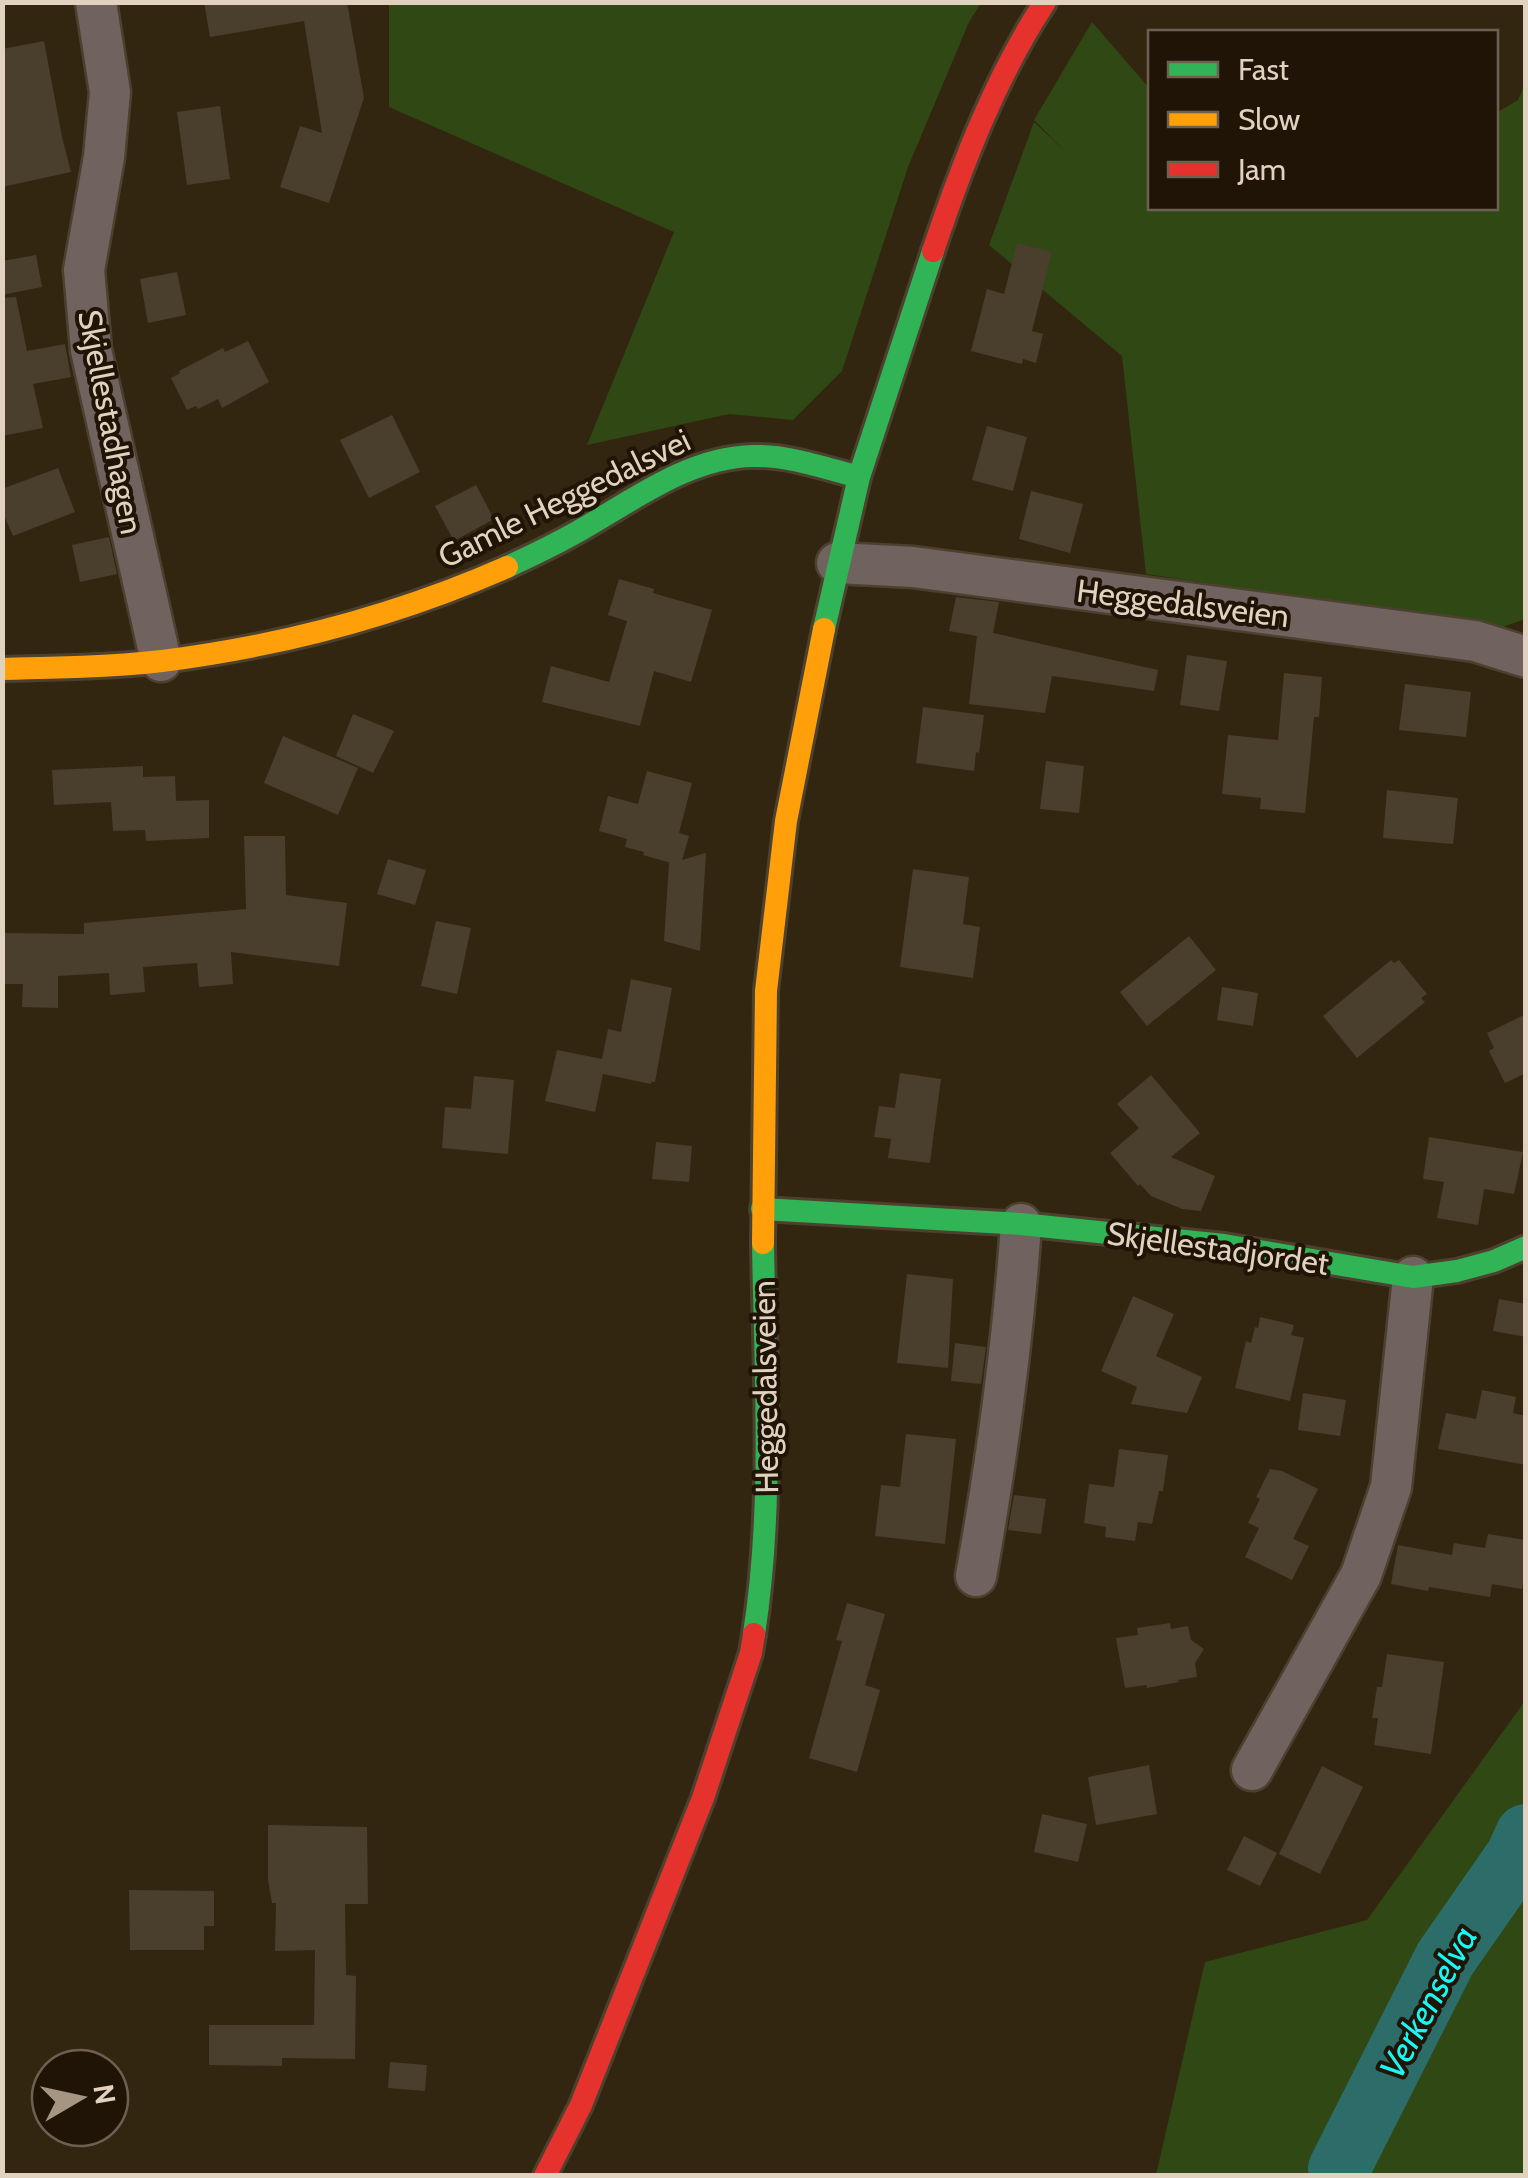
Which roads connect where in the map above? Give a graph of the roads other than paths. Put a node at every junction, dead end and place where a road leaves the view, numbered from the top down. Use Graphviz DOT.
graph roads {
  1 [pos="96,2"];
  2 [pos="1045,2"];
  3 [pos="859,477"];
  4 [pos="838,563"];
  5 [pos="1526,656"];
  6 [pos="161,661"];
  7 [pos="2,669"];
  8 [pos="762,1210"];
  9 [pos="1022,1224"];
  10 [pos="1526,1247"];
  11 [pos="1413,1277"];
  12 [pos="976,1576"];
  13 [pos="1252,1770"];
  14 [pos="545,2176"];
  1 -- 6 [label="street, Skjellestadhagen"];
  2 -- 3 [label="main road, Heggedalsveien"];
  3 -- 4 [label="main road, Heggedalsveien"];
  3 -- 6 [label="main road, Gamle Heggedalsvei"];
  4 -- 5 [label="street, Heggedalsveien"];
  4 -- 8 [label="main road, Heggedalsveien"];
  6 -- 7 [label="main road, Gamle Heggedalsvei"];
  8 -- 9 [label="main road, Skjellestadjordet"];
  8 -- 14 [label="main road, Heggedalsveien"];
  9 -- 11 [label="main road, Skjellestadjordet"];
  9 -- 12 [label="street"];
  10 -- 11 [label="main road, Skjellestadjordet"];
  11 -- 13 [label="street"];
}
